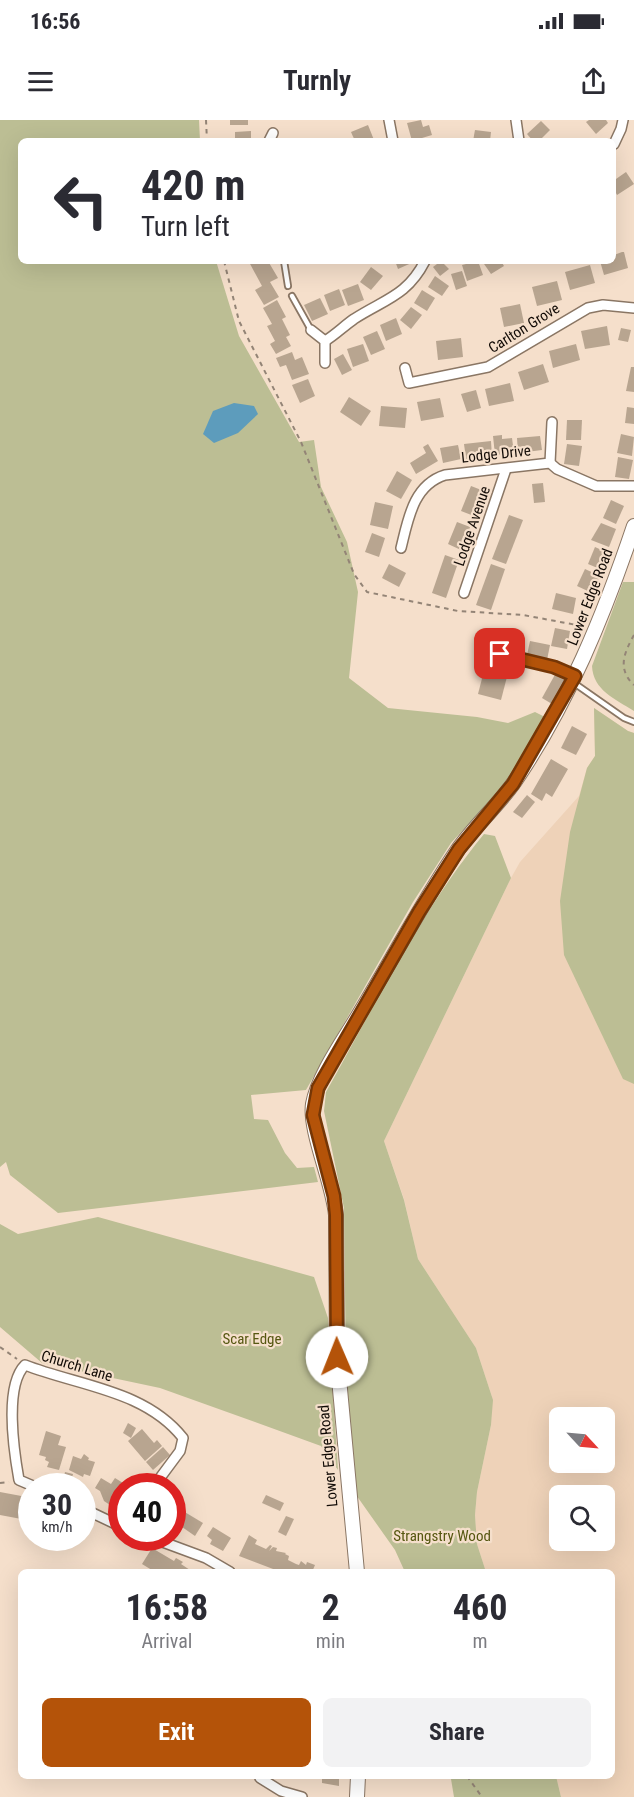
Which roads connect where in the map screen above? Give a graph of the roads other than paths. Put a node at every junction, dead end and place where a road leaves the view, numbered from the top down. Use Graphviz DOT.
graph roads {
  1 [pos="389,120"];
  2 [pos="516,120"];
  3 [pos="623,120"];
  4 [pos="392,138"];
  5 [pos="519,138"];
  6 [pos="616,140"];
  7 [pos="284,264"];
  8 [pos="423,264"];
  9 [pos="288,285"];
  10 [pos="292,296"];
  11 [pos="634,308"];
  12 [pos="311,330"];
  13 [pos="324,341"];
  14 [pos="325,363"];
  15 [pos="405,368"];
  16 [pos="552,422"];
  17 [pos="550,464"];
  18 [pos="506,469"];
  19 [pos="634,486"];
  20 [pos="634,526"];
  21 [pos="401,548"];
  22 [pos="464,593"];
  23 [pos="500,654"];
  24 [pos="574,679"];
  25 [pos="634,722"];
  26 [pos="18,1473"];
  27 [pos="164,1473"];
  28 [pos="186,1551"];
  29 [pos="225,1569"];
  30 [pos="357,1569"];
  31 [pos="262,1779"];
  32 [pos="358,1779"];
  33 [pos="302,1797"];
  34 [pos="357,1797"];
  1 -- 4 [label="street"];
  2 -- 5 [label="street"];
  3 -- 6 [label="street"];
  7 -- 9 [label="lane"];
  8 -- 13 [label="street"];
  10 -- 12 [label="lane"];
  11 -- 15 [label="street, Carlton Grove"];
  12 -- 13 [label="street"];
  13 -- 14 [label="street"];
  16 -- 17 [label="street"];
  17 -- 18 [label="street, Lodge Drive"];
  17 -- 19 [label="street, Lodge Drive"];
  18 -- 21 [label="street, Lodge Drive"];
  18 -- 22 [label="street, Lodge Avenue"];
  20 -- 24 [label="street, Lower Edge Road"];
  23 -- 24 [label="lane"];
  24 -- 25 [label="lane"];
  24 -- 30 [label="street, Lower Edge Road"];
  26 -- 27 [label="street, Church Lane"];
  28 -- 29 [label="street"];
  31 -- 33 [label="street"];
  32 -- 34 [label="street"];
}
